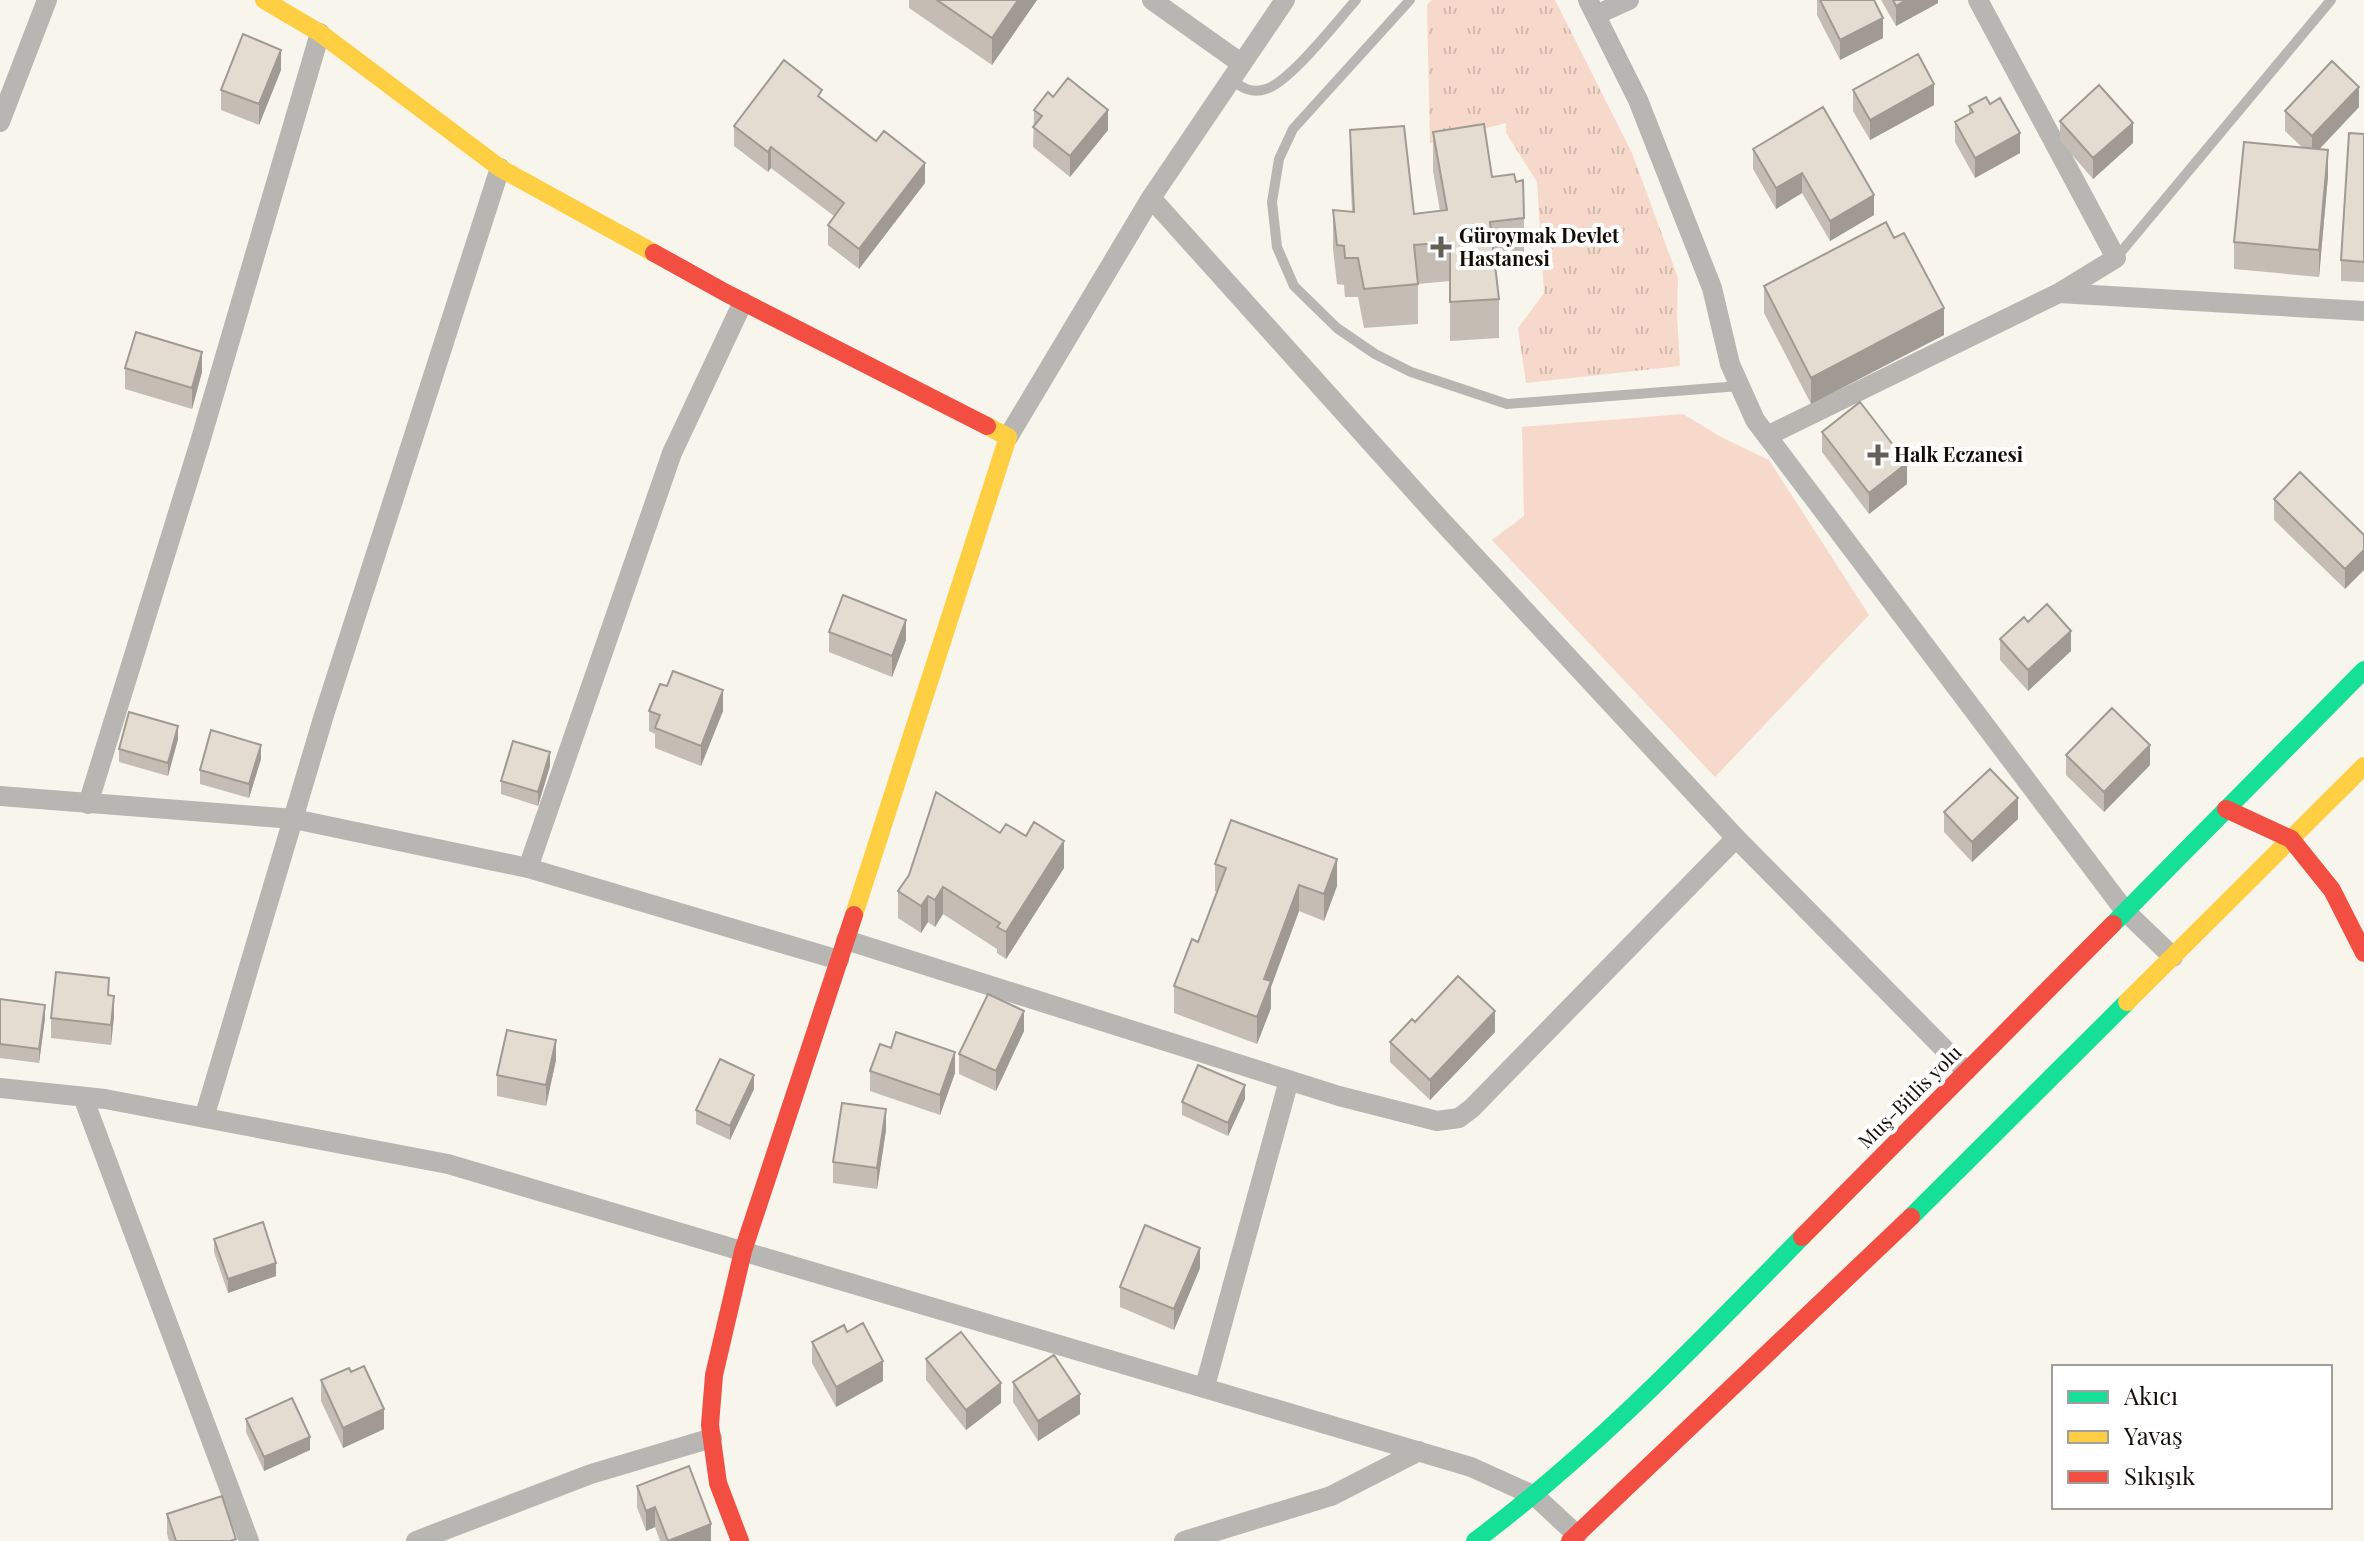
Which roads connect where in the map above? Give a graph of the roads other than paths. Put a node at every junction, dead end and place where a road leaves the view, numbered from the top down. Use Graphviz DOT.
graph roads {
  1 [pos="47,0"];
  2 [pos="264,0"];
  3 [pos="1152,0"];
  4 [pos="1285,0"];
  5 [pos="1356,0"];
  6 [pos="1410,0"];
  7 [pos="1629,0"];
  8 [pos="1978,0"];
  9 [pos="2331,0"];
  10 [pos="1592,8"];
  11 [pos="320,33"];
  12 [pos="1237,72"];
  13 [pos="0,122"];
  14 [pos="500,168"];
  15 [pos="1151,198"];
  16 [pos="2116,258"];
  17 [pos="2059,293"];
  18 [pos="743,302"];
  19 [pos="2364,311"];
  20 [pos="1740,386"];
  21 [pos="1767,436"];
  22 [pos="1008,437"];
  23 [pos="2364,670"];
  24 [pos="2364,766"];
  25 [pos="0,796"];
  26 [pos="88,804"];
  27 [pos="2226,809"];
  28 [pos="294,819"];
  29 [pos="1736,838"];
  30 [pos="2291,839"];
  31 [pos="528,868"];
  32 [pos="2125,911"];
  33 [pos="846,940"];
  34 [pos="2364,953"];
  35 [pos="2173,957"];
  36 [pos="839,960"];
  37 [pos="1966,1071"];
  38 [pos="1289,1080"];
  39 [pos="0,1088"];
  40 [pos="83,1097"];
  41 [pos="204,1118"];
  42 [pos="743,1251"];
  43 [pos="1205,1386"];
  44 [pos="712,1438"];
  45 [pos="1419,1451"];
  46 [pos="1535,1496"];
  47 [pos="1574,1538"];
  48 [pos="249,1541"];
  49 [pos="416,1541"];
  50 [pos="740,1541"];
  51 [pos="1184,1541"];
  52 [pos="1475,1541"];
  1 -- 13 [label="street"];
  2 -- 11 [label="main road"];
  3 -- 12 [label="street"];
  4 -- 12 [label="street"];
  5 -- 12 [label="lane"];
  6 -- 20 [label="lane"];
  7 -- 10 [label="street"];
  8 -- 16 [label="street"];
  9 -- 16 [label="lane"];
  10 -- 20 [label="street"];
  11 -- 14 [label="main road"];
  11 -- 26 [label="street"];
  12 -- 15 [label="street"];
  14 -- 18 [label="main road"];
  14 -- 28 [label="street"];
  15 -- 22 [label="street"];
  15 -- 29 [label="street"];
  16 -- 17 [label="street"];
  17 -- 19 [label="street"];
  17 -- 21 [label="street"];
  18 -- 22 [label="main road"];
  18 -- 31 [label="street"];
  20 -- 21 [label="street"];
  21 -- 32 [label="street"];
  22 -- 33 [label="main road"];
  23 -- 27 [label="main road, Muş-Bitlis yolu"];
  24 -- 30 [label="main road"];
  25 -- 26 [label="street"];
  26 -- 28 [label="street"];
  27 -- 30 [label="main road"];
  27 -- 32 [label="main road, Muş-Bitlis yolu"];
  28 -- 31 [label="street"];
  28 -- 41 [label="street"];
  29 -- 37 [label="street"];
  29 -- 38 [label="street"];
  30 -- 34 [label="main road"];
  30 -- 35 [label="main road"];
  31 -- 36 [label="street"];
  32 -- 35 [label="street"];
  32 -- 37 [label="main road, Muş-Bitlis yolu"];
  33 -- 36 [label="main road"];
  33 -- 38 [label="street"];
  35 -- 47 [label="main road"];
  36 -- 42 [label="main road"];
  37 -- 46 [label="main road, Muş-Bitlis yolu"];
  38 -- 43 [label="street"];
  39 -- 40 [label="street"];
  40 -- 41 [label="street"];
  40 -- 48 [label="street"];
  41 -- 42 [label="street"];
  42 -- 43 [label="street"];
  42 -- 44 [label="main road"];
  43 -- 45 [label="street"];
  44 -- 49 [label="street"];
  44 -- 50 [label="main road"];
  45 -- 46 [label="street"];
  45 -- 51 [label="street"];
  46 -- 47 [label="street"];
  46 -- 52 [label="main road, Muş-Bitlis yolu"];
}
